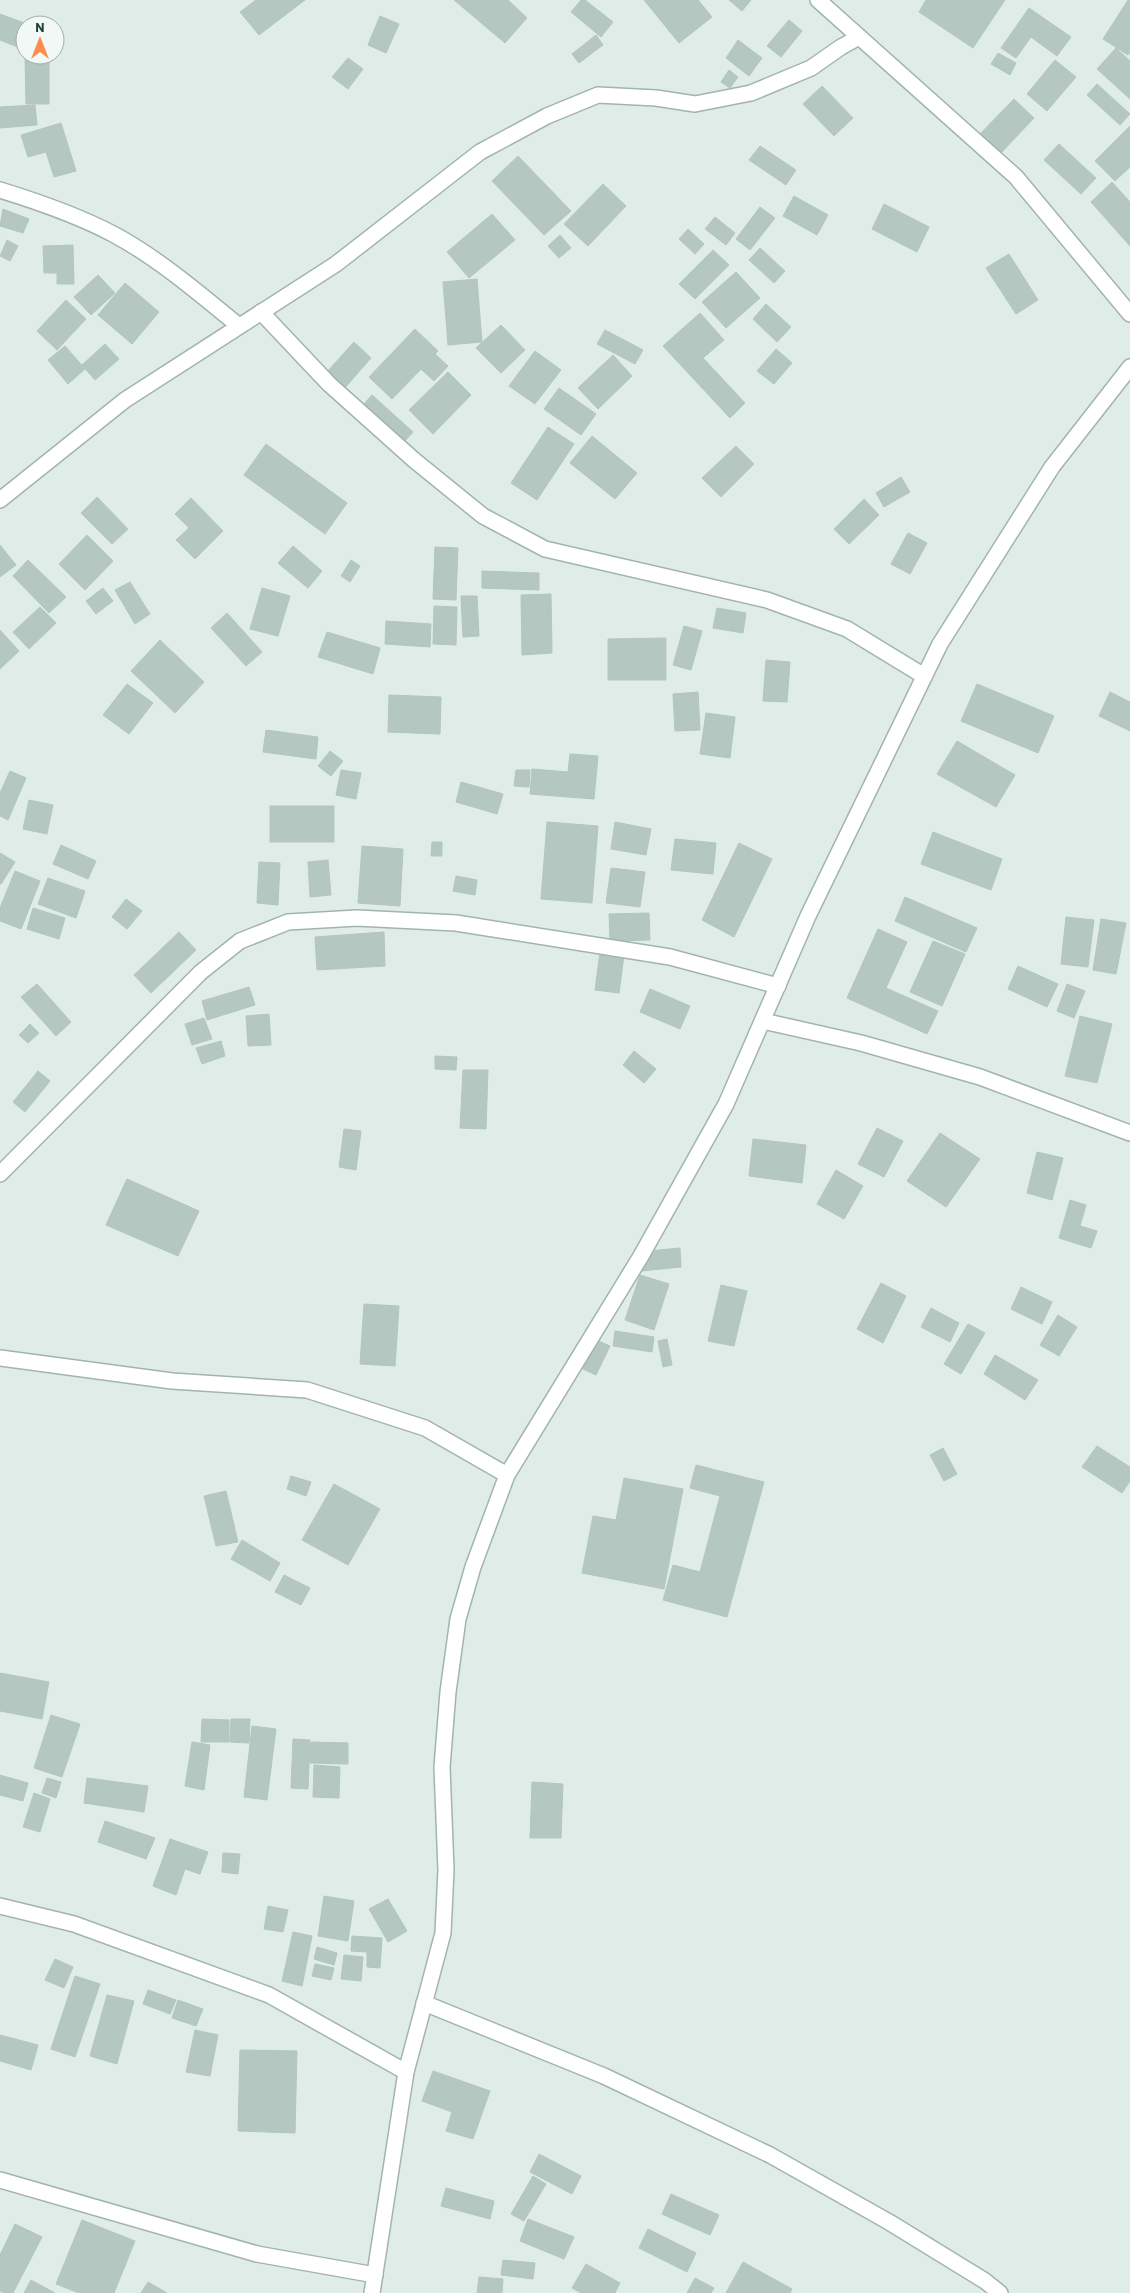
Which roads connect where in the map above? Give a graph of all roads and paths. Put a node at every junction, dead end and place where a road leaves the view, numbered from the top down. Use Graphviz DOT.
graph roads {
  1 [pos="818,0"];
  2 [pos="859,37"];
  3 [pos="0,190"];
  4 [pos="261,312"];
  5 [pos="1130,314"];
  6 [pos="239,326"];
  7 [pos="1130,367"];
  8 [pos="0,500"];
  9 [pos="924,676"];
  10 [pos="778,986"];
  11 [pos="763,1021"];
  12 [pos="1130,1133"];
  13 [pos="0,1174"];
  14 [pos="0,1358"];
  15 [pos="507,1475"];
  16 [pos="0,1906"];
  17 [pos="424,2003"];
  18 [pos="406,2072"];
  19 [pos="0,2180"];
  20 [pos="375,2274"];
  21 [pos="372,2293"];
  22 [pos="1000,2293"];
  1 -- 2 [label="street"];
  2 -- 4 [label="street"];
  2 -- 5 [label="street"];
  3 -- 6 [label="street"];
  4 -- 6 [label="street"];
  4 -- 9 [label="street"];
  6 -- 8 [label="street"];
  7 -- 9 [label="street"];
  9 -- 10 [label="street"];
  10 -- 11 [label="street"];
  10 -- 13 [label="street"];
  11 -- 12 [label="street"];
  11 -- 15 [label="street"];
  14 -- 15 [label="street"];
  15 -- 17 [label="street"];
  16 -- 18 [label="street"];
  17 -- 18 [label="street"];
  17 -- 22 [label="street"];
  18 -- 20 [label="street"];
  19 -- 20 [label="street"];
  20 -- 21 [label="street"];
}
